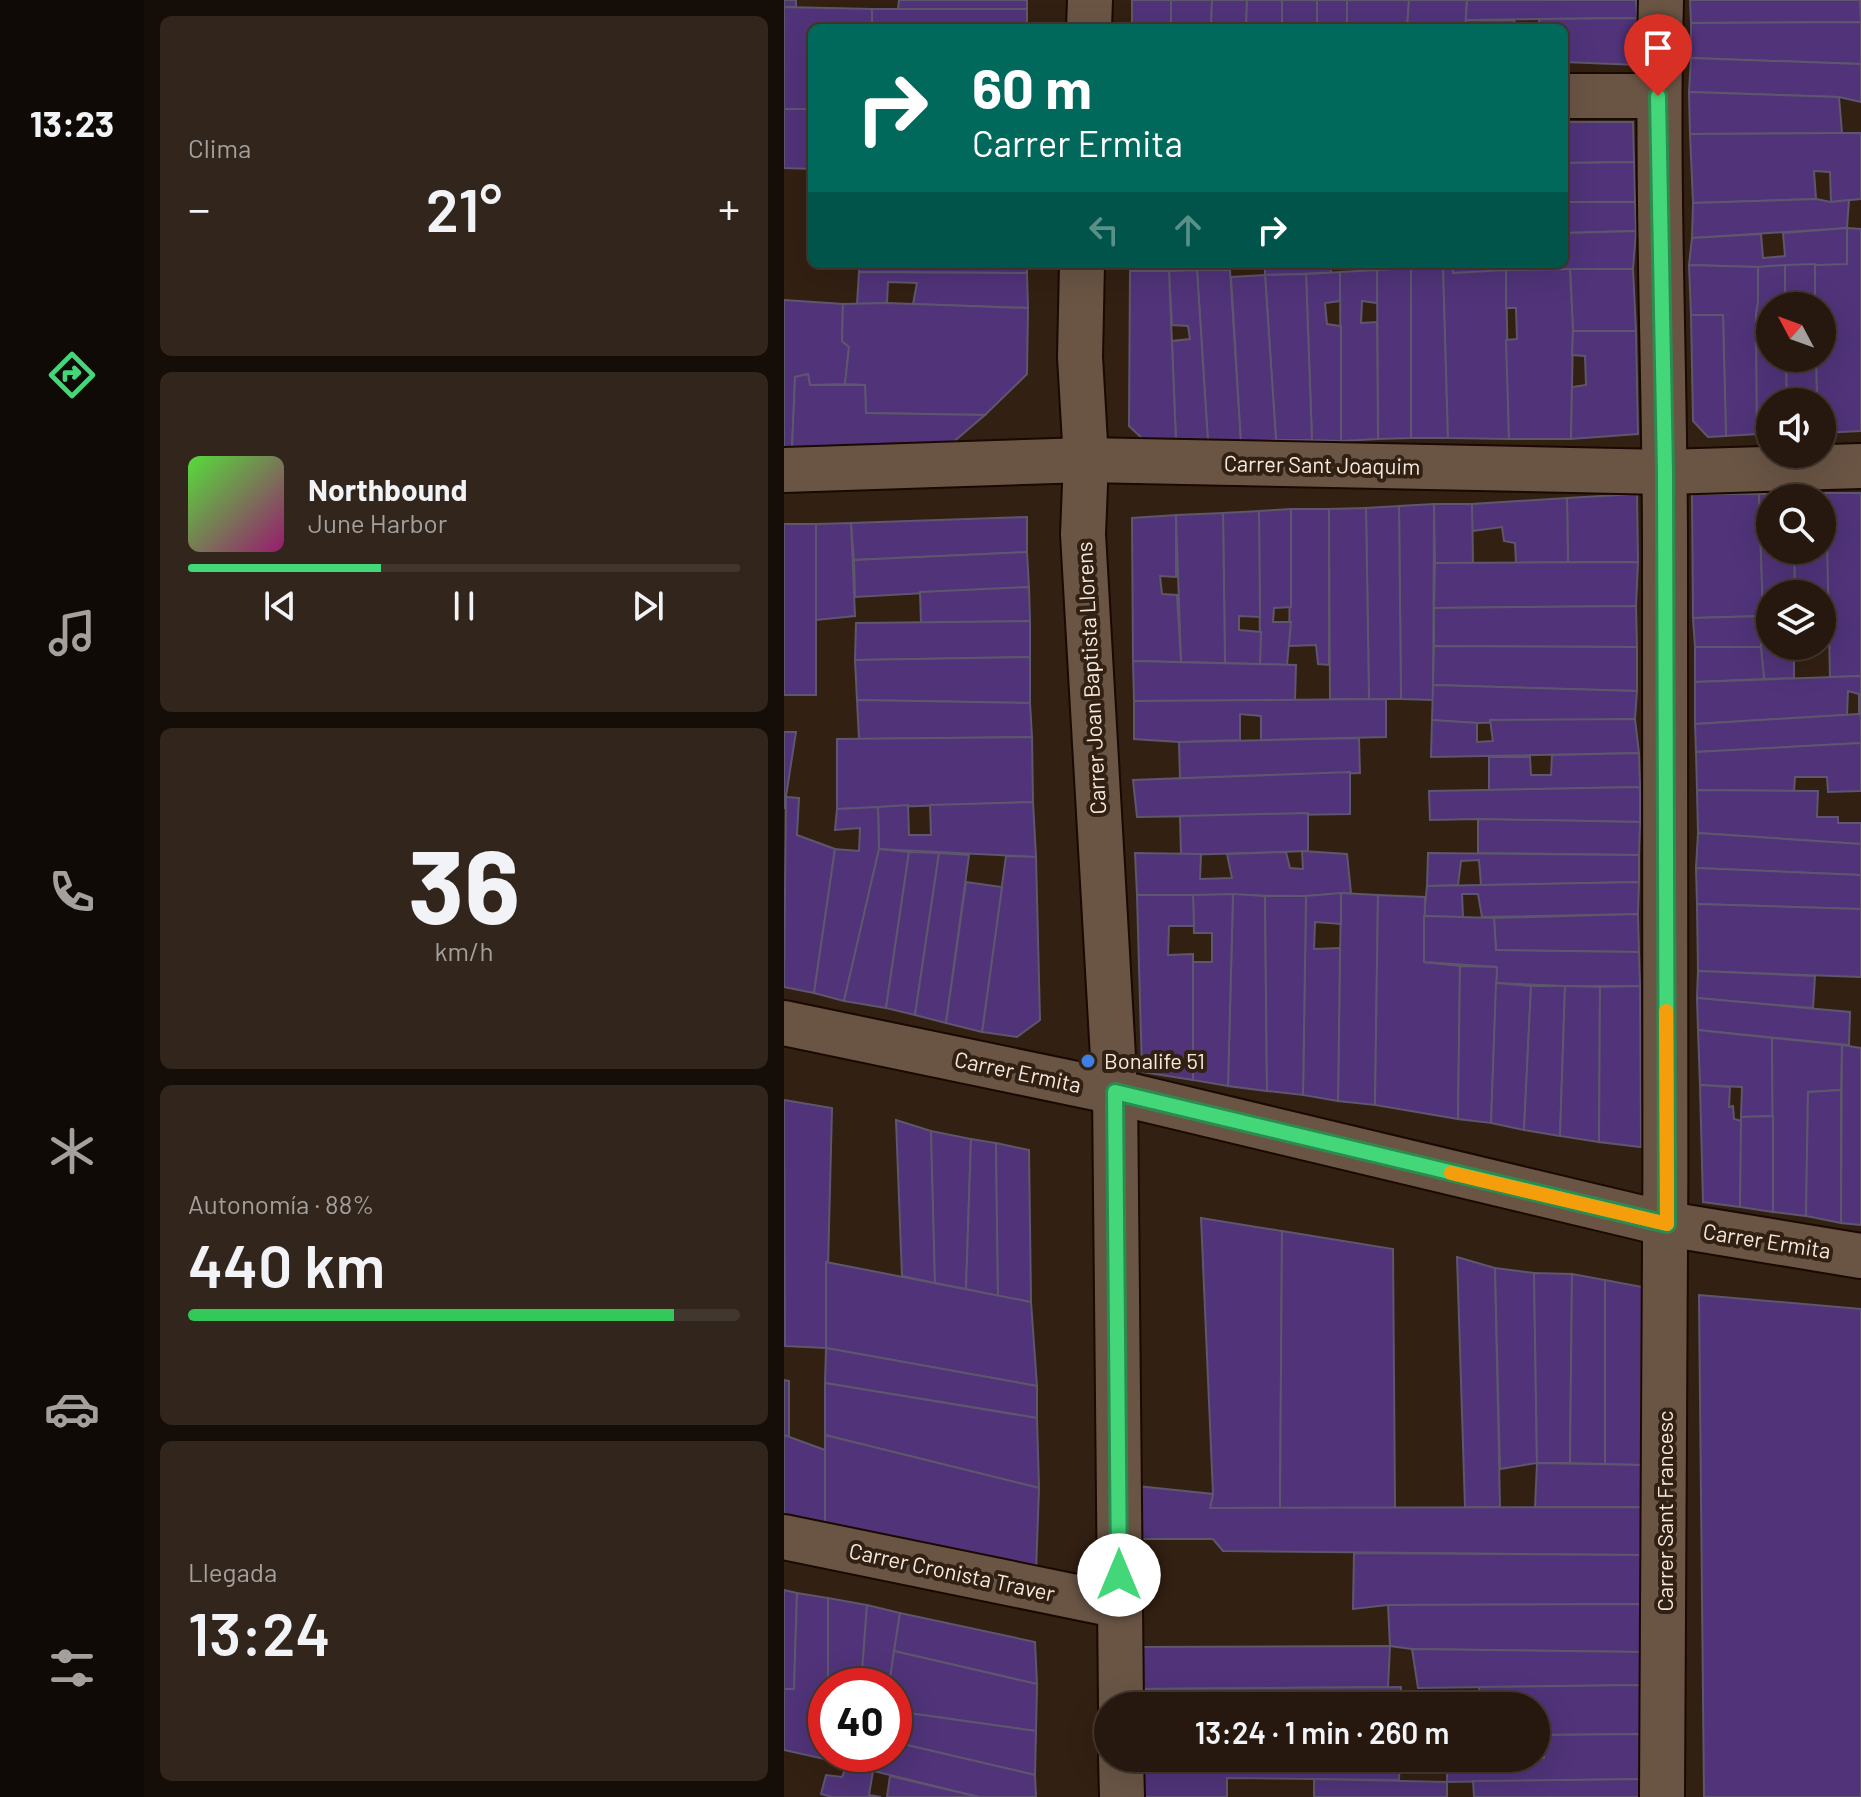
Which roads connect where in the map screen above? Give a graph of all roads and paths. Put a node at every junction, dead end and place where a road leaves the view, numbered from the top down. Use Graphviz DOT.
graph roads {
  1 [pos="1090,0"];
  2 [pos="1661,0"];
  3 [pos="1089,24"];
  4 [pos="1568,96"];
  5 [pos="1658,96"];
  6 [pos="1082,268"];
  7 [pos="1086,460"];
  8 [pos="1861,466"];
  9 [pos="784,470"];
  10 [pos="1665,472"];
  11 [pos="784,1023"];
  12 [pos="1115,1092"];
  13 [pos="1667,1224"];
  14 [pos="1861,1256"];
  15 [pos="784,1537"];
  16 [pos="1120,1606"];
  17 [pos="1121,1692"];
  18 [pos="1121,1772"];
  19 [pos="1122,1797"];
  20 [pos="1662,1797"];
  1 -- 3 [label="street"];
  2 -- 5 [label="street, Carrer Sant Francesc"];
  4 -- 5 [label="street"];
  5 -- 10 [label="street, Carrer Sant Francesc"];
  6 -- 7 [label="street, Carrer Joan Baptista Llorens"];
  7 -- 9 [label="street, Carrer Sant Joaquim"];
  7 -- 10 [label="street, Carrer Sant Joaquim"];
  7 -- 12 [label="street, Carrer Joan Baptista Llorens"];
  8 -- 10 [label="street, Carrer Sant Joaquim"];
  10 -- 13 [label="street, Carrer Sant Francesc"];
  11 -- 12 [label="street, Carrer Ermita"];
  12 -- 13 [label="street, Carrer Ermita"];
  12 -- 16 [label="street, Carrer Joan Baptista Llorens"];
  13 -- 14 [label="street, Carrer Ermita"];
  13 -- 20 [label="street, Carrer Sant Francesc"];
  15 -- 16 [label="street, Carrer Cronista Traver"];
  16 -- 17 [label="street, Carrer Joan Baptista Llorens"];
  18 -- 19 [label="street"];
}
